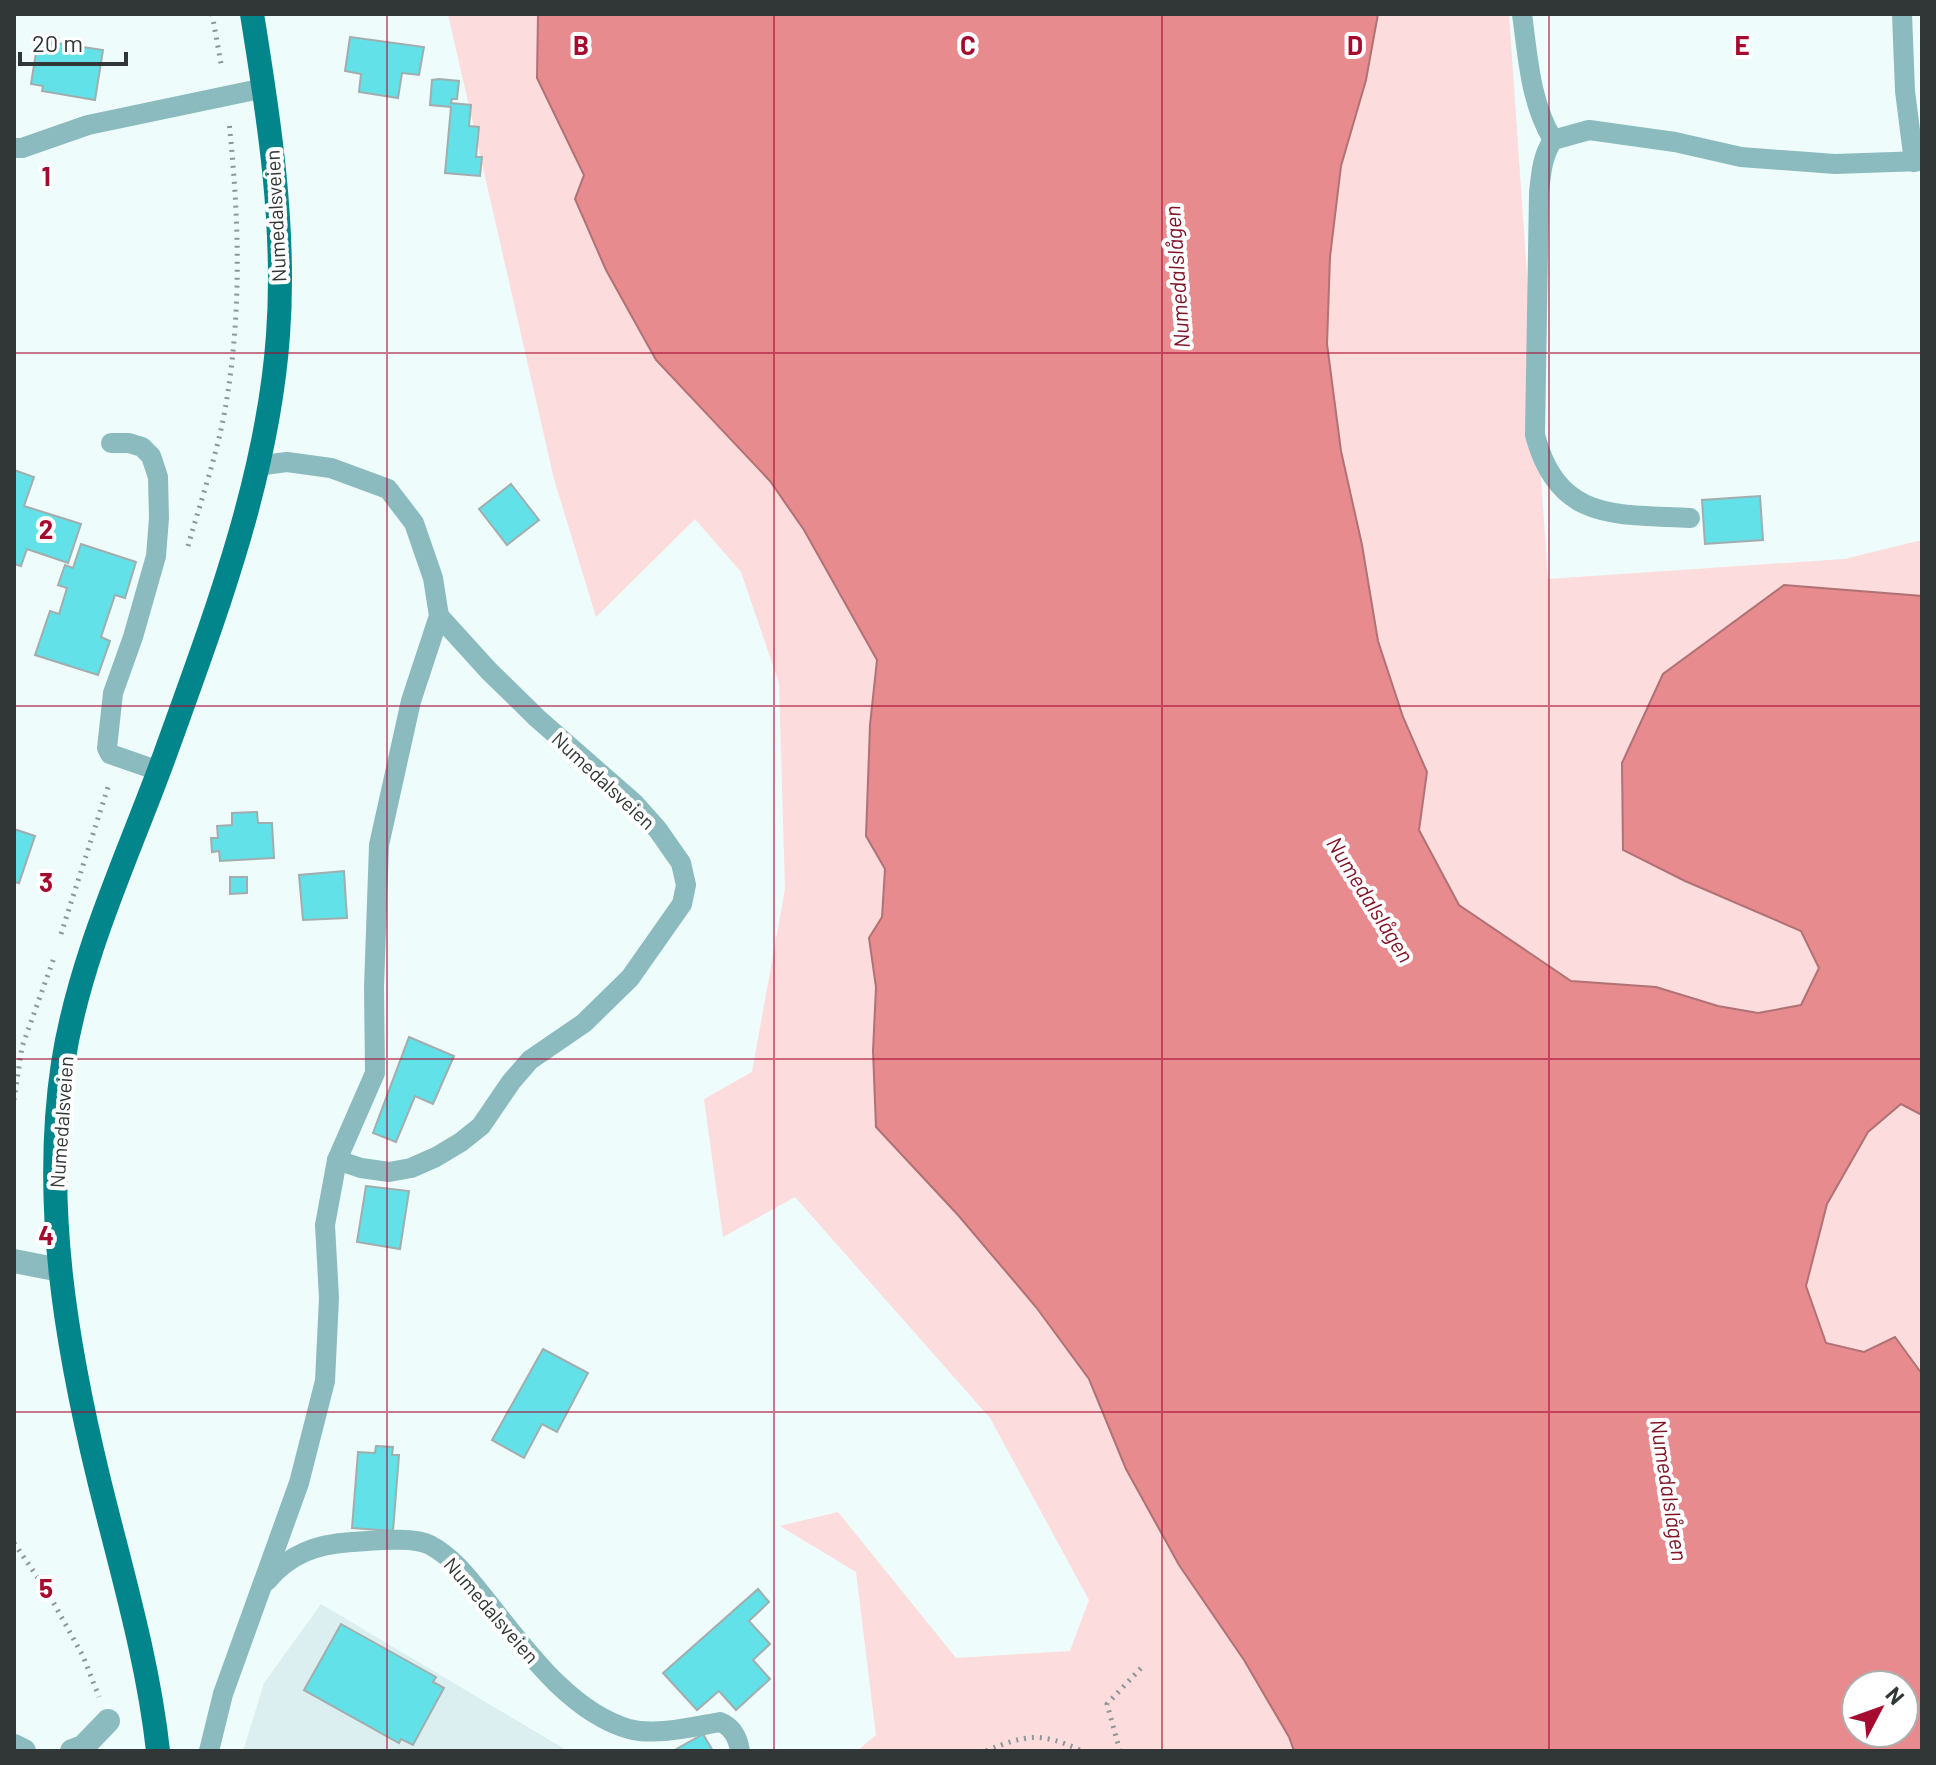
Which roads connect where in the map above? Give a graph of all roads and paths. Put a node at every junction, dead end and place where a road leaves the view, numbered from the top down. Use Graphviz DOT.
graph roads {
  1 [pos="252,14"];
  2 [pos="1522,14"];
  3 [pos="1902,14"];
  4 [pos="264,88"];
  5 [pos="1553,140"];
  6 [pos="14,148"];
  7 [pos="1918,161"];
  8 [pos="111,443"];
  9 [pos="256,466"];
  10 [pos="1690,518"];
  11 [pos="439,616"];
  12 [pos="159,771"];
  13 [pos="337,1160"];
  14 [pos="14,1261"];
  15 [pos="60,1270"];
  16 [pos="14,1543"];
  17 [pos="262,1587"];
  18 [pos="1141,1668"];
  19 [pos="108,1721"];
  20 [pos="14,1746"];
  21 [pos="24,1751"];
  22 [pos="72,1751"];
  23 [pos="158,1751"];
  24 [pos="209,1751"];
  25 [pos="740,1751"];
  26 [pos="986,1751"];
  27 [pos="1082,1751"];
  28 [pos="1120,1751"];
  1 -- 4 [label="main road, Numedalsveien"];
  2 -- 5 [label="lane"];
  3 -- 7 [label="lane"];
  4 -- 6 [label="lane"];
  4 -- 9 [label="main road, Numedalsveien"];
  5 -- 7 [label="lane"];
  5 -- 10 [label="lane"];
  8 -- 12 [label="lane"];
  9 -- 11 [label="lane, Numedalsveien"];
  9 -- 12 [label="main road, Numedalsveien"];
  11 -- 13 [label="lane, Numedalsveien"];
  11 -- 13 [label="lane, Numedalsveien"];
  12 -- 15 [label="main road, Numedalsveien"];
  13 -- 17 [label="lane, Numedalsveien"];
  14 -- 15 [label="street"];
  15 -- 23 [label="main road, Numedalsveien"];
  16 -- 19 [label="path"];
  17 -- 24 [label="lane, Numedalsveien"];
  17 -- 25 [label="lane, Numedalsveien"];
  18 -- 28 [label="path"];
  19 -- 22 [label="street"];
  20 -- 21 [label="street"];
  26 -- 27 [label="path"];
}
